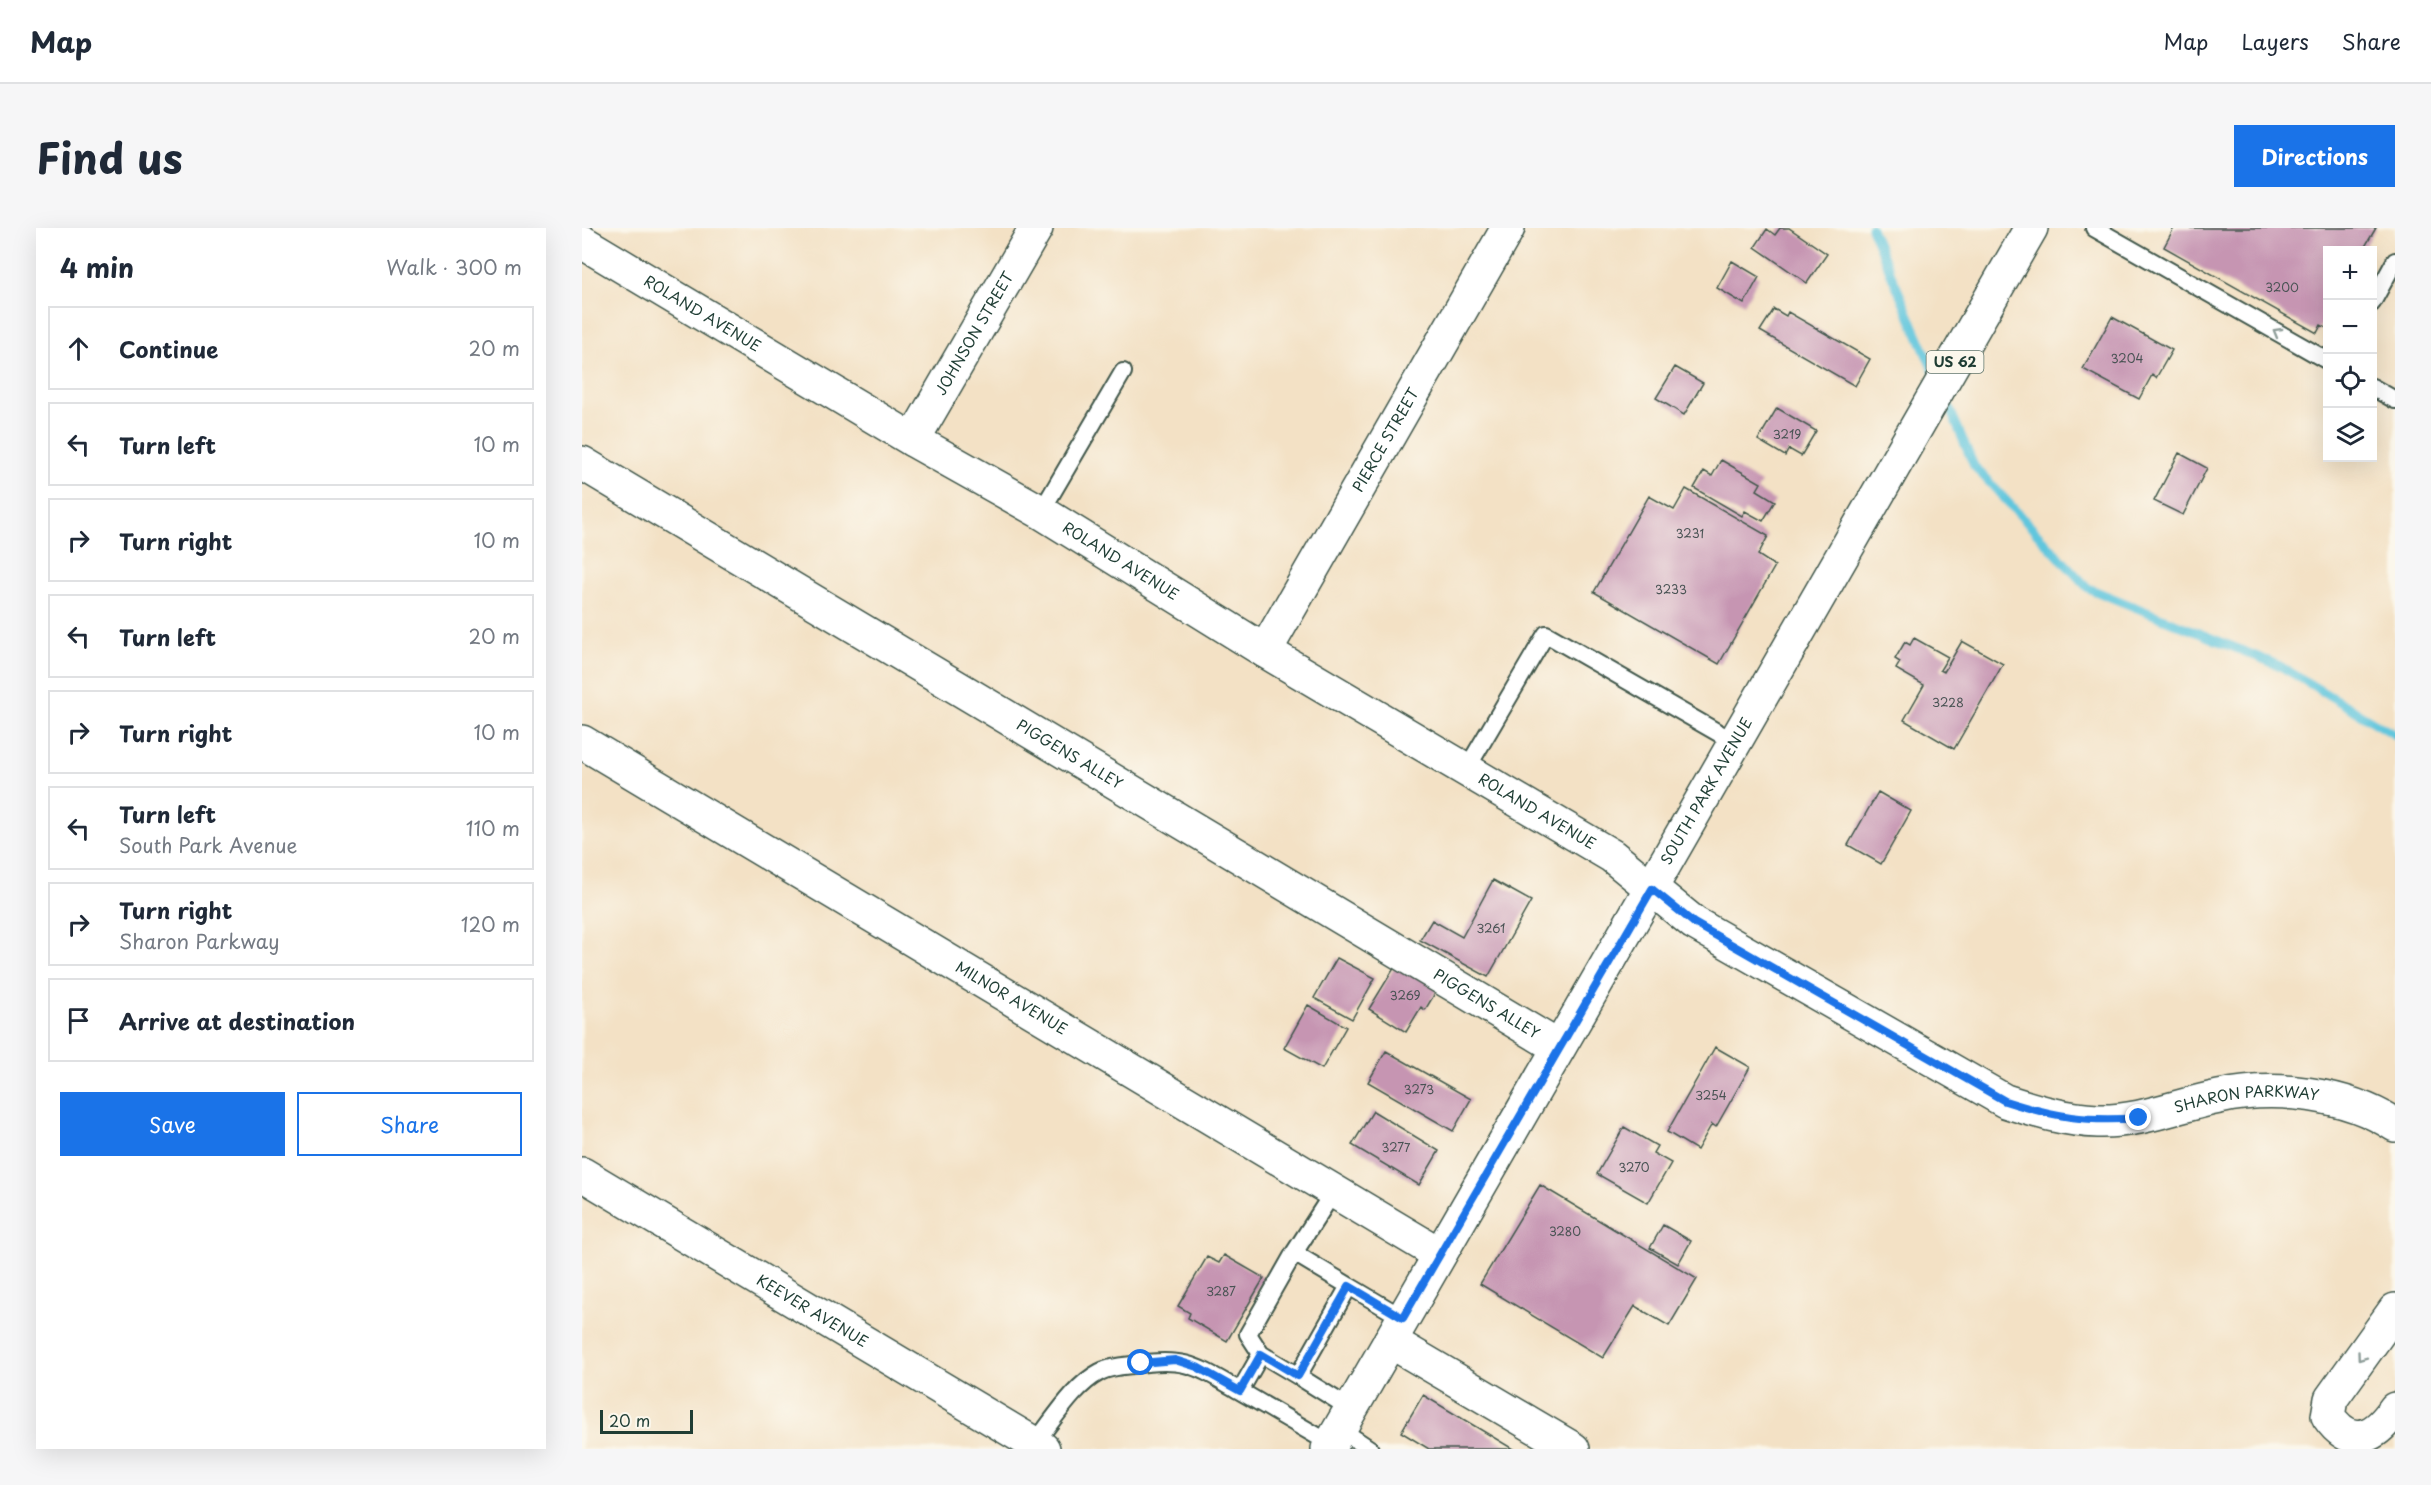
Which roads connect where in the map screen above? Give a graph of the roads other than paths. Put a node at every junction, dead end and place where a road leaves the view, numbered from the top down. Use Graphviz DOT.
graph roads {
  1 [pos="1036,228"];
  2 [pos="1508,228"];
  3 [pos="2031,228"];
  4 [pos="2094,228"];
  5 [pos="582,242"];
  6 [pos="2395,261"];
  7 [pos="2375,300"];
  8 [pos="2323,358"];
  9 [pos="1123,372"];
  10 [pos="2377,389"];
  11 [pos="2395,400"];
  12 [pos="913,440"];
  13 [pos="582,464"];
  14 [pos="1041,512"];
  15 [pos="1265,651"];
  16 [pos="582,742"];
  17 [pos="1736,743"];
  18 [pos="1466,770"];
  19 [pos="1652,889"];
  20 [pos="1558,1047"];
  21 [pos="2395,1125"];
  22 [pos="582,1174"];
  23 [pos="1334,1191"];
  24 [pos="1294,1253"];
  25 [pos="1439,1254"];
  26 [pos="1349,1286"];
  27 [pos="2395,1310"];
  28 [pos="1396,1329"];
  29 [pos="1261,1354"];
  30 [pos="1298,1376"];
  31 [pos="1240,1391"];
  32 [pos="2395,1409"];
  33 [pos="1338,1433"];
  34 [pos="1039,1446"];
  35 [pos="1371,1449"];
  36 [pos="1573,1449"];
  1 -- 12 [label="street, JOHNSON STREET"];
  2 -- 15 [label="street, PIERCE STREET"];
  3 -- 17 [label="street, SOUTH PARK AVENUE / US 62"];
  8 -- 4 [label="lane, one-way"];
  5 -- 12 [label="street, ROLAND AVENUE"];
  6 -- 7 [label="lane"];
  9 -- 14 [label="lane"];
  10 -- 11 [label="lane"];
  12 -- 14 [label="street, ROLAND AVENUE"];
  13 -- 20 [label="street, PIGGENS ALLEY"];
  14 -- 15 [label="street, ROLAND AVENUE"];
  15 -- 18 [label="street, ROLAND AVENUE"];
  16 -- 23 [label="street, MILNOR AVENUE"];
  17 -- 18 [label="lane"];
  17 -- 19 [label="street, SOUTH PARK AVENUE / US 62"];
  18 -- 19 [label="street, ROLAND AVENUE"];
  19 -- 20 [label="street, SOUTH PARK AVENUE / US 62"];
  19 -- 21 [label="street, SHARON PARKWAY"];
  20 -- 25 [label="street, SOUTH PARK AVENUE / US 62"];
  22 -- 34 [label="street, KEEVER AVENUE"];
  23 -- 24 [label="lane"];
  23 -- 25 [label="street, MILNOR AVENUE"];
  24 -- 26 [label="lane"];
  24 -- 29 [label="lane"];
  25 -- 28 [label="street, SOUTH PARK AVENUE / US 62"];
  26 -- 28 [label="lane"];
  26 -- 30 [label="lane"];
  27 -- 32 [label="street, one-way"];
  28 -- 33 [label="street, SOUTH PARK AVENUE / US 62"];
  28 -- 36 [label="street"];
  29 -- 30 [label="lane"];
  29 -- 31 [label="lane"];
  30 -- 33 [label="lane"];
  31 -- 33 [label="lane"];
  31 -- 34 [label="lane"];
  33 -- 35 [label="lane"];
}
